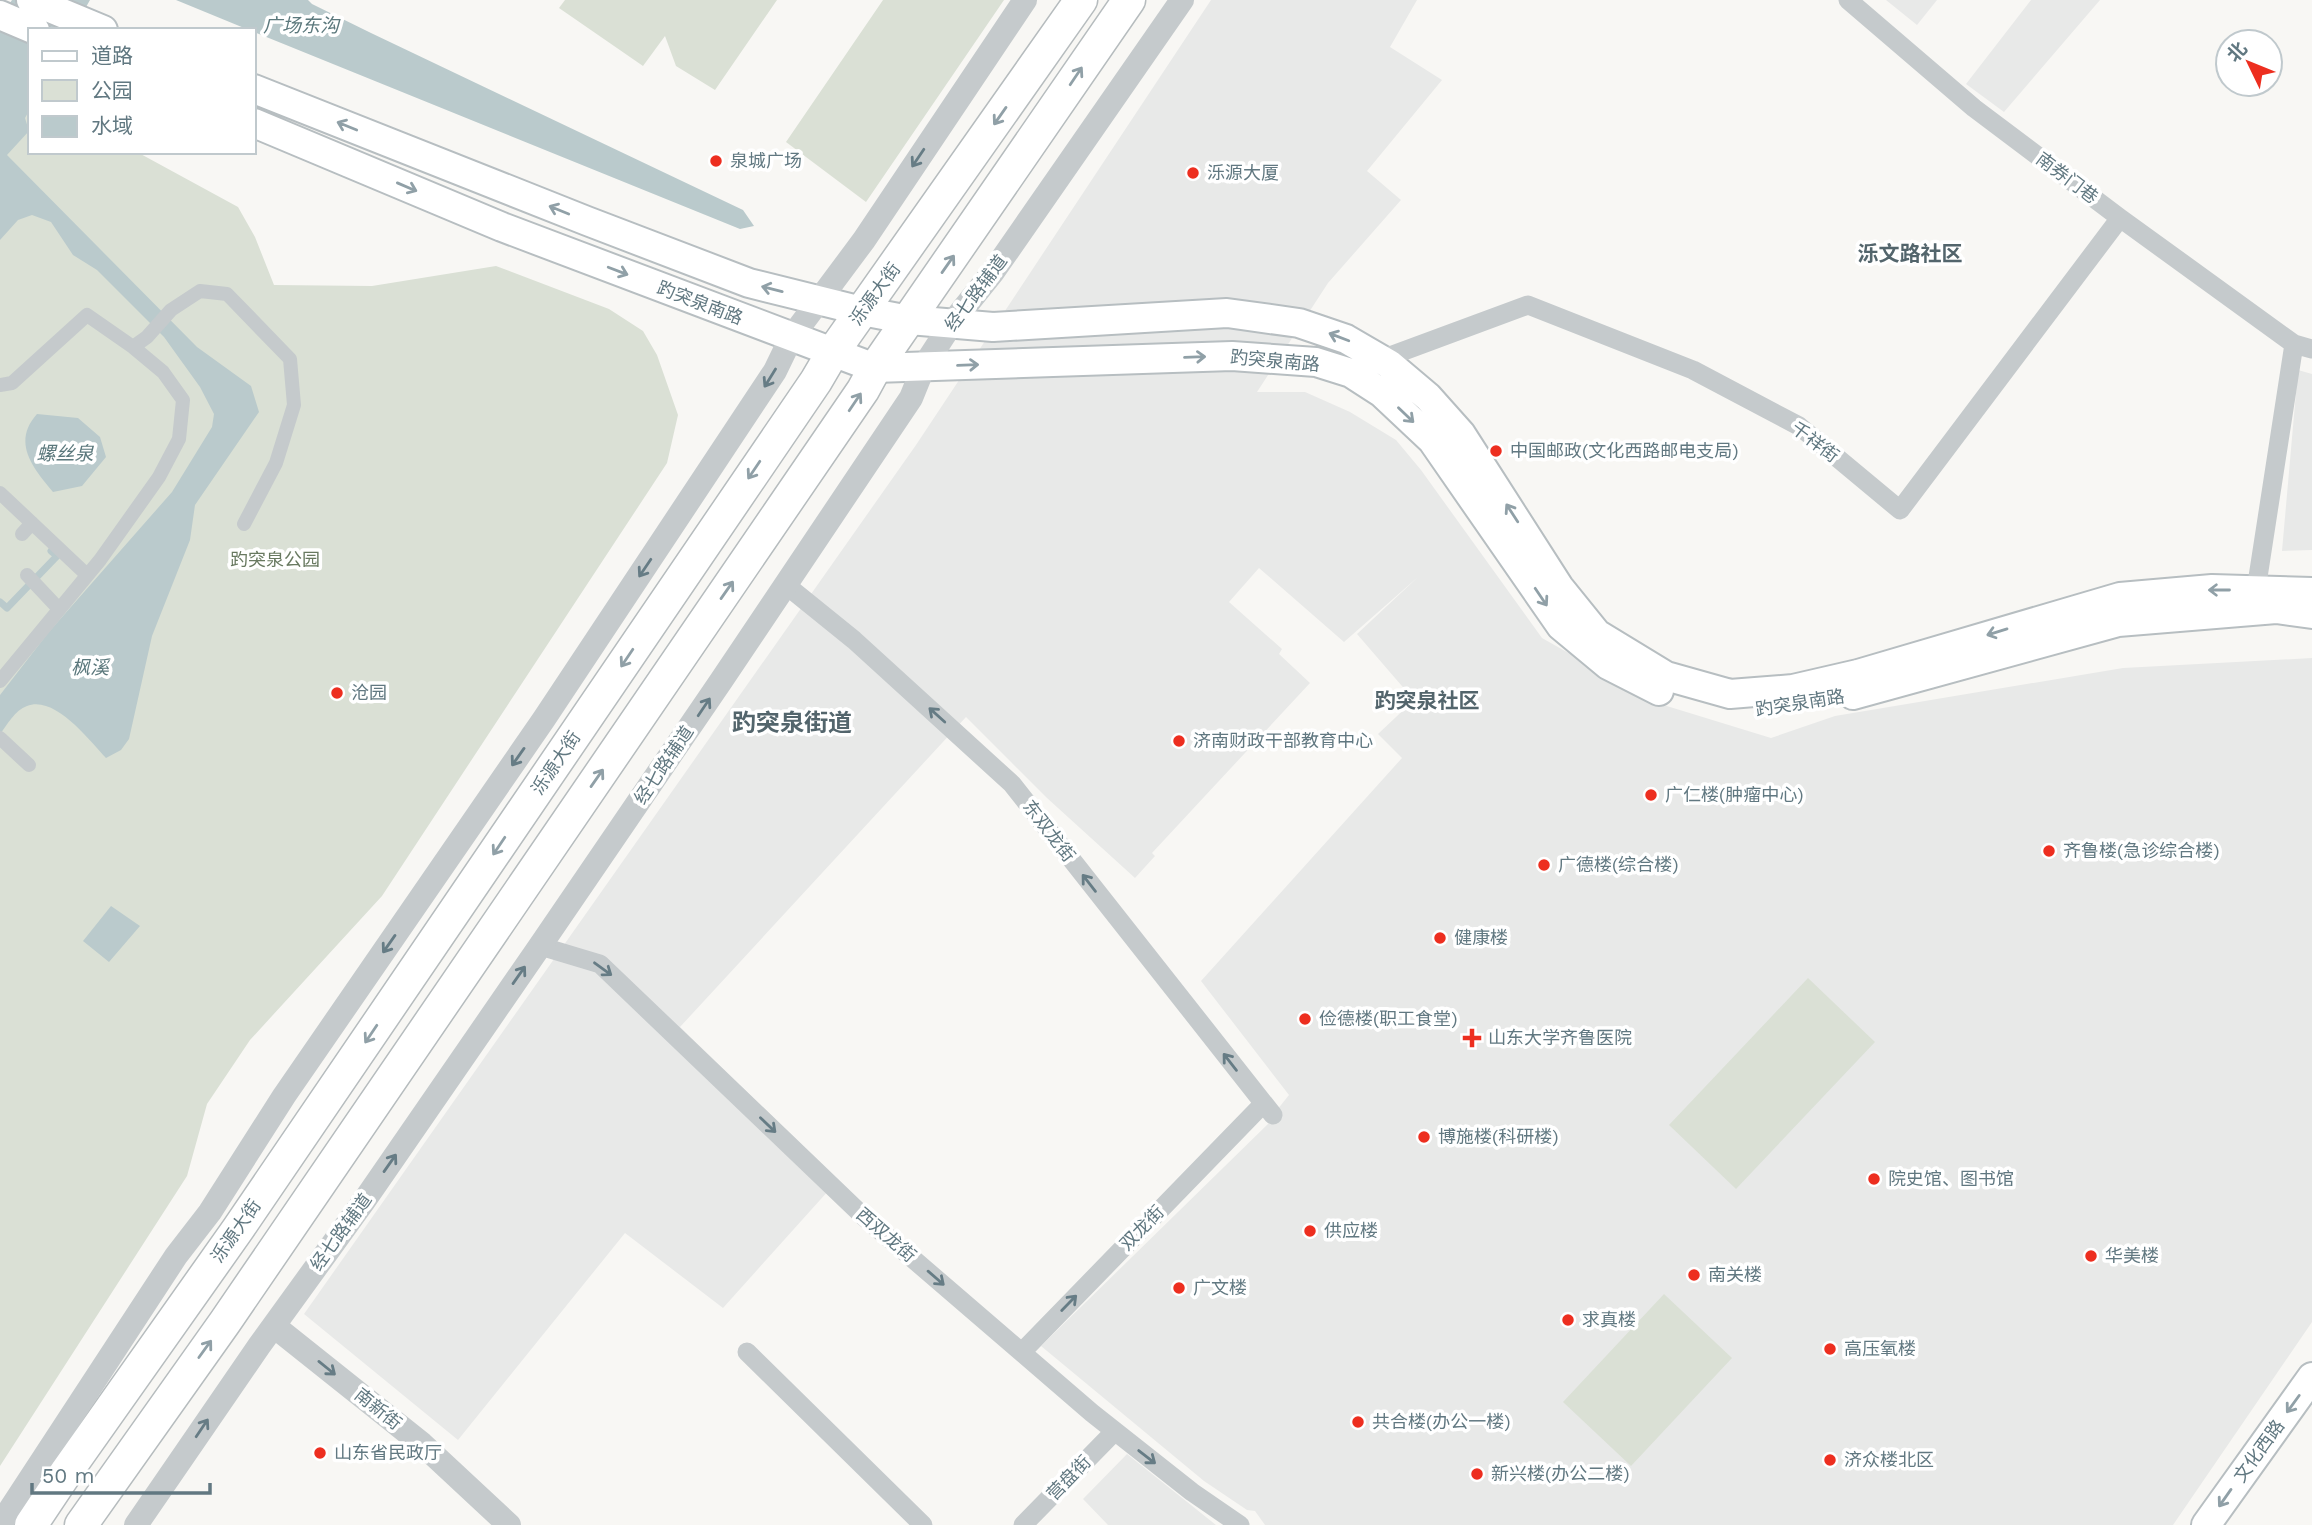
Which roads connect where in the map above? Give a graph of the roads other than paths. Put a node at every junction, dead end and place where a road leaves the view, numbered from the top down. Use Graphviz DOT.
graph roads {
  1 [pos="31,0"];
  2 [pos="1025,0"];
  3 [pos="1081,0"];
  4 [pos="1129,0"];
  5 [pos="1182,0"];
  6 [pos="1848,0"];
  7 [pos="0,15"];
  8 [pos="96,27"];
  9 [pos="30,28"];
  10 [pos="256,90"];
  11 [pos="256,124"];
  12 [pos="2120,218"];
  13 [pos="819,299"];
  14 [pos="862,311"];
  15 [pos="909,320"];
  16 [pos="952,323"];
  17 [pos="791,338"];
  18 [pos="2303,346"];
  19 [pos="133,347"];
  20 [pos="833,352"];
  21 [pos="1382,359"];
  22 [pos="925,366"];
  23 [pos="875,368"];
  24 [pos="0,384"];
  25 [pos="0,493"];
  26 [pos="32,523"];
  27 [pos="244,524"];
  28 [pos="22,534"];
  29 [pos="87,575"];
  30 [pos="31,579"];
  31 [pos="786,585"];
  32 [pos="2256,590"];
  33 [pos="2312,592"];
  34 [pos="58,608"];
  35 [pos="2312,614"];
  36 [pos="0,681"];
  37 [pos="2,740"];
  38 [pos="29,765"];
  39 [pos="540,946"];
  40 [pos="1268,1109"];
  41 [pos="274,1326"];
  42 [pos="1022,1352"];
  43 [pos="747,1353"];
  44 [pos="2312,1377"];
  45 [pos="1115,1431"];
  46 [pos="0,1525"];
  47 [pos="31,1525"];
  48 [pos="81,1525"];
  49 [pos="136,1525"];
  50 [pos="509,1525"];
  51 [pos="923,1525"];
  52 [pos="1023,1525"];
  53 [pos="1240,1525"];
  54 [pos="2206,1525"];
  1 -- 8 [label="main road"];
  2 -- 13 [label="street, one-way"];
  3 -- 14 [label="main road, 泺源大街, one-way"];
  15 -- 4 [label="main road, one-way"];
  5 -- 16 [label="street, 经七路辅道"];
  6 -- 12 [label="street, 南券门巷"];
  7 -- 9 [label="main road"];
  13 -- 10 [label="main road, 趵突泉南路, one-way"];
  11 -- 17 [label="main road, 趵突泉南路, one-way"];
  12 -- 18 [label="street, 南券门巷"];
  12 -- 21 [label="street, 千祥街"];
  13 -- 14 [label="main road, 趵突泉南路"];
  13 -- 17 [label="street"];
  14 -- 15 [label="main road, 趵突泉南路"];
  14 -- 20 [label="main road, 泺源大街"];
  15 -- 16 [label="main road, 趵突泉南路"];
  15 -- 23 [label="main road"];
  21 -- 16 [label="main road, 趵突泉南路, one-way"];
  16 -- 22 [label="street, 经七路辅道"];
  17 -- 20 [label="main road, 趵突泉南路"];
  17 -- 46 [label="street, one-way"];
  18 -- 32 [label="street"];
  19 -- 24 [label="street"];
  19 -- 27 [label="street"];
  19 -- 29 [label="street"];
  20 -- 23 [label="main road, 趵突泉南路"];
  20 -- 47 [label="main road, 泺源大街, one-way"];
  32 -- 21 [label="main road, 趵突泉南路, one-way"];
  22 -- 23 [label="main road, 趵突泉南路"];
  22 -- 31 [label="street, 经七路辅道"];
  22 -- 35 [label="main road, 趵突泉南路, one-way"];
  48 -- 23 [label="main road, one-way"];
  25 -- 26 [label="street"];
  26 -- 28 [label="street"];
  26 -- 29 [label="street"];
  29 -- 34 [label="street"];
  30 -- 34 [label="street"];
  39 -- 31 [label="street, 经七路辅道, one-way"];
  40 -- 31 [label="street, 东双龙街, one-way"];
  32 -- 33 [label="main road, 趵突泉南路"];
  34 -- 36 [label="street"];
  37 -- 38 [label="street"];
  41 -- 39 [label="street, 经七路辅道, one-way"];
  39 -- 42 [label="street, 西双龙街, one-way"];
  42 -- 40 [label="street, 双龙街, one-way"];
  49 -- 41 [label="street, 经七路辅道, one-way"];
  41 -- 50 [label="street, 南新街, one-way"];
  42 -- 45 [label="street, 西双龙街"];
  43 -- 51 [label="street"];
  44 -- 54 [label="main road, 文化西路, one-way"];
  45 -- 52 [label="street, 营盘街"];
  45 -- 53 [label="street, 西双龙街, one-way"];
}
